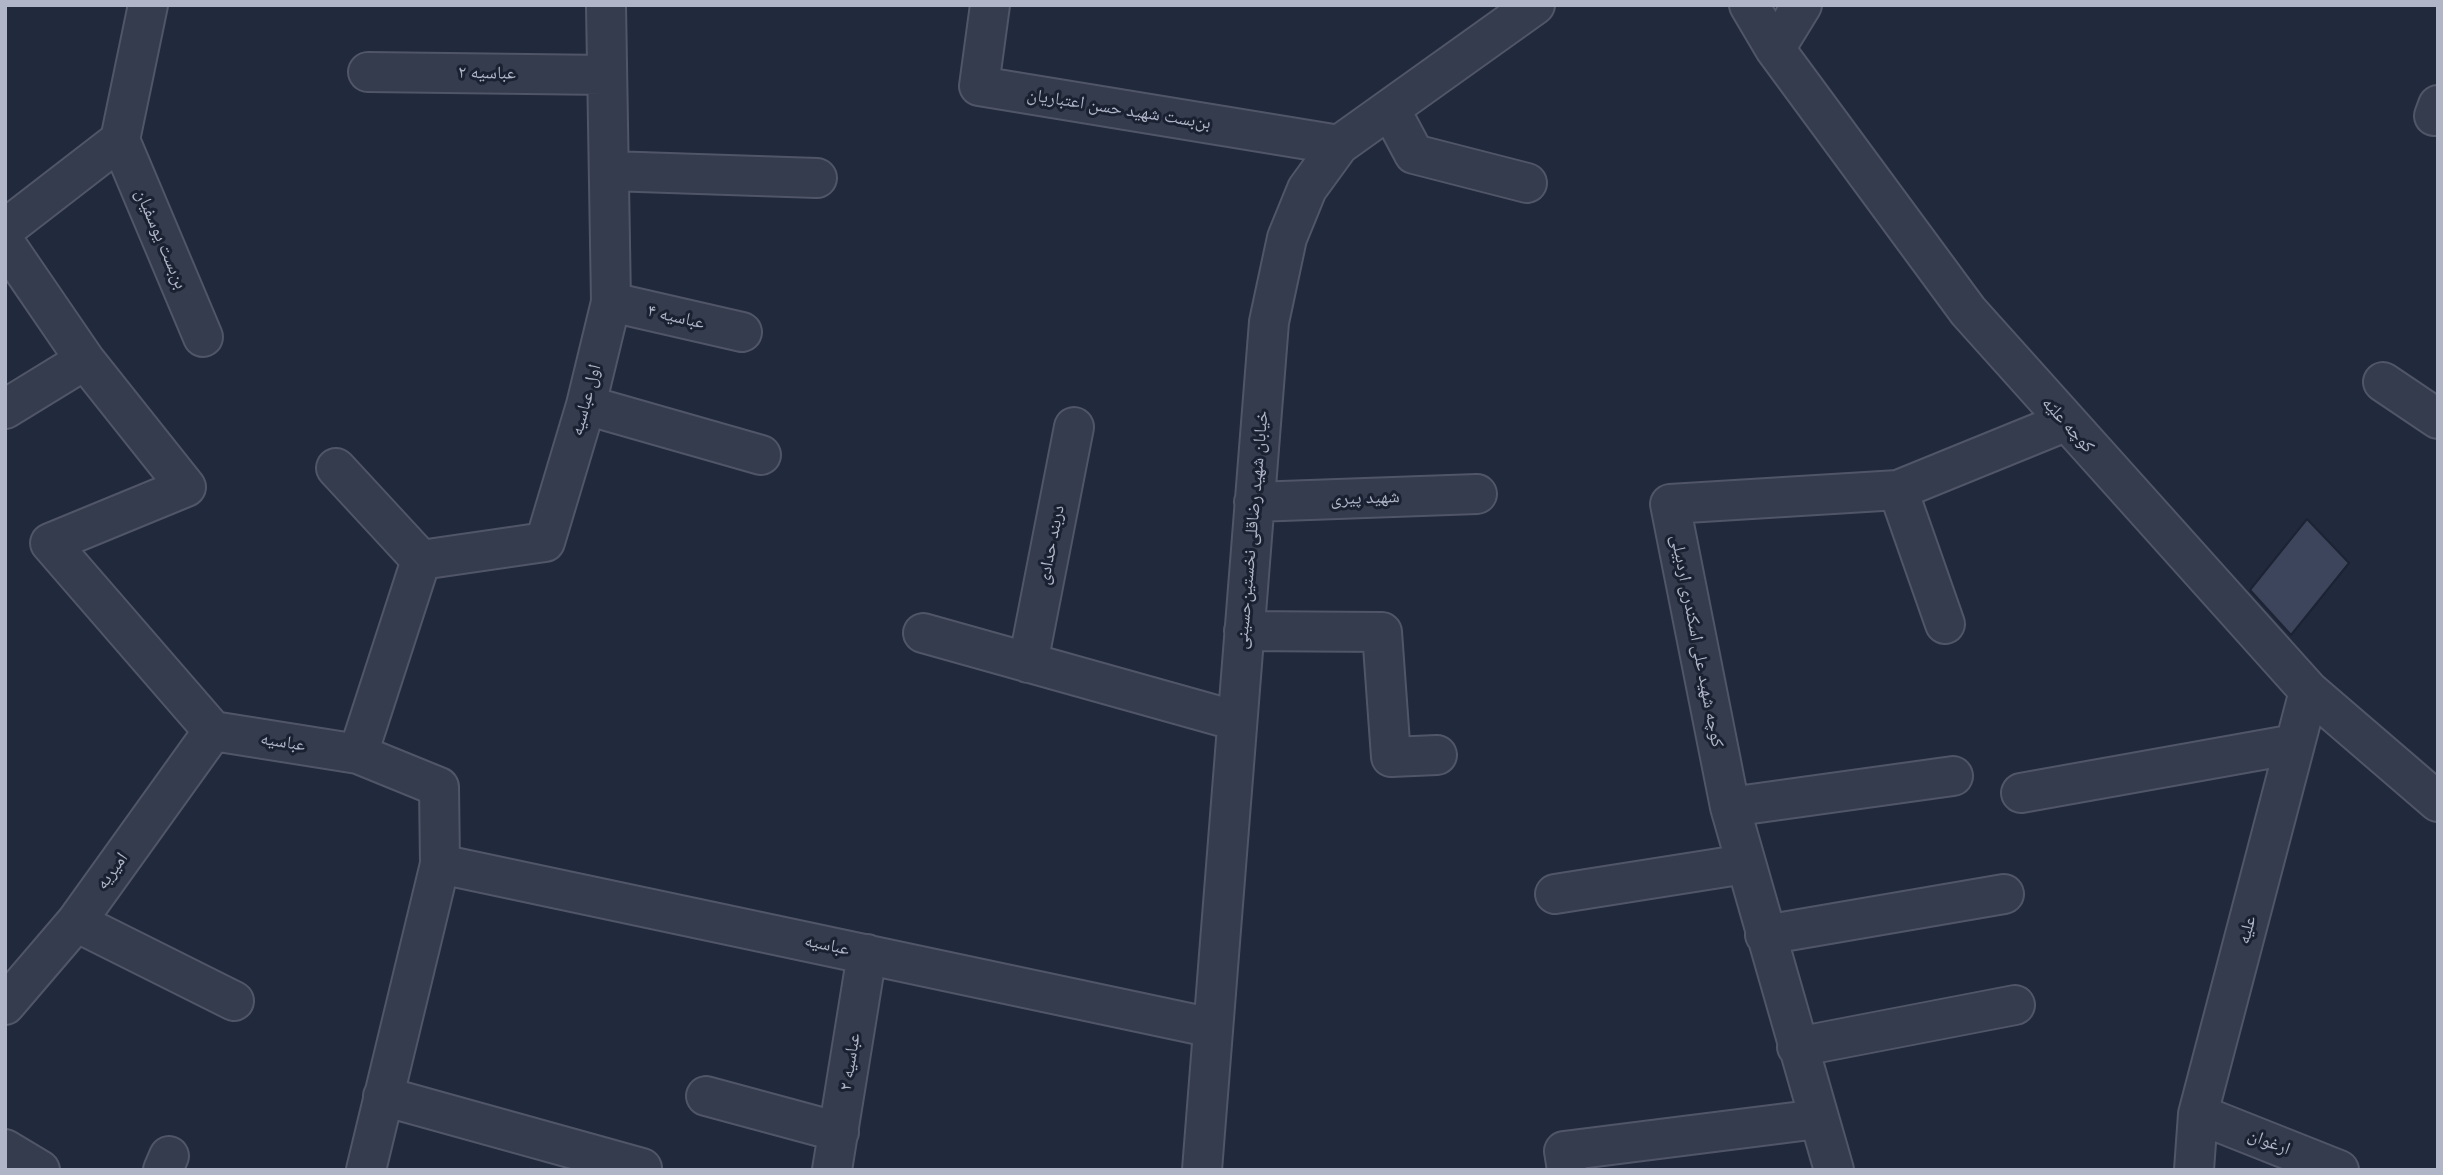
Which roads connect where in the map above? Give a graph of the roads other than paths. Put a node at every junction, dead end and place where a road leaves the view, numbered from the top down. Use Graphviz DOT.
graph roads {
  1 [pos="148,5"];
  2 [pos="606,5"];
  3 [pos="990,5"];
  4 [pos="1749,5"];
  5 [pos="1802,5"];
  6 [pos="1512,12"];
  7 [pos="1775,49"];
  8 [pos="368,72"];
  9 [pos="607,75"];
  10 [pos="1390,109"];
  11 [pos="120,140"];
  12 [pos="1339,145"];
  13 [pos="610,171"];
  14 [pos="817,178"];
  15 [pos="1527,183"];
  16 [pos="5,229"];
  17 [pos="5,243"];
  18 [pos="611,302"];
  19 [pos="742,332"];
  20 [pos="203,337"];
  21 [pos="85,360"];
  22 [pos="2383,382"];
  23 [pos="586,405"];
  24 [pos="5,409"];
  25 [pos="2438,419"];
  26 [pos="2064,422"];
  27 [pos="1074,427"];
  28 [pos="761,455"];
  29 [pos="336,468"];
  30 [pos="1898,490"];
  31 [pos="1477,494"];
  32 [pos="1254,502"];
  33 [pos="421,560"];
  34 [pos="1945,624"];
  35 [pos="1244,631"];
  36 [pos="923,633"];
  37 [pos="1028,663"];
  38 [pos="2309,691"];
  39 [pos="1237,721"];
  40 [pos="212,731"];
  41 [pos="2295,744"];
  42 [pos="358,754"];
  43 [pos="1437,755"];
  44 [pos="1953,776"];
  45 [pos="2021,793"];
  46 [pos="2438,802"];
  47 [pos="1730,807"];
  48 [pos="440,864"];
  49 [pos="1745,864"];
  50 [pos="1555,894"];
  51 [pos="2004,894"];
  52 [pos="76,922"];
  53 [pos="1765,935"];
  54 [pos="867,954"];
  55 [pos="234,1001"];
  56 [pos="5,1005"];
  57 [pos="2015,1005"];
  58 [pos="1213,1028"];
  59 [pos="1797,1047"];
  60 [pos="383,1096"];
  61 [pos="706,1096"];
  62 [pos="2198,1115"];
  63 [pos="1818,1119"];
  64 [pos="839,1132"];
  65 [pos="5,1149"];
  66 [pos="1648,1156"];
  67 [pos="642,1168"];
  68 [pos="40,1170"];
  69 [pos="366,1170"];
  70 [pos="832,1170"];
  71 [pos="1202,1170"];
  72 [pos="1567,1170"];
  73 [pos="1833,1170"];
  74 [pos="2194,1170"];
  75 [pos="2339,1170"];
  1 -- 11 [label="street"];
  2 -- 9 [label="street, اول عباسیه"];
  3 -- 12 [label="street, بن‌بست شهید حسن اعتباریان"];
  4 -- 7 [label="street, کوچه علیّه"];
  5 -- 7 [label="street"];
  6 -- 10 [label="street, خیابان شهید رضاقلی نخستین‌حسینی"];
  7 -- 26 [label="street, کوچه علیّه"];
  8 -- 9 [label="street, عباسیه ۲"];
  9 -- 13 [label="street, اول عباسیه"];
  10 -- 12 [label="street, خیابان شهید رضاقلی نخستین‌حسینی"];
  10 -- 15 [label="street"];
  11 -- 16 [label="street"];
  11 -- 20 [label="street, بن‌بست یوسفیان"];
  12 -- 32 [label="street, خیابان شهید رضاقلی نخستین‌حسینی"];
  13 -- 14 [label="street"];
  13 -- 18 [label="street, اول عباسیه"];
  17 -- 21 [label="street"];
  18 -- 19 [label="street, عباسیه ۴"];
  18 -- 23 [label="street, اول عباسیه"];
  21 -- 24 [label="street"];
  21 -- 40 [label="street"];
  22 -- 25 [label="street"];
  23 -- 28 [label="street"];
  23 -- 33 [label="street, اول عباسیه"];
  26 -- 30 [label="street, کوچه شهید علی اسکندری اردبیلی"];
  26 -- 38 [label="street, کوچه علیّه"];
  27 -- 37 [label="street, دربند حدادی"];
  29 -- 33 [label="street"];
  30 -- 34 [label="street"];
  30 -- 47 [label="street, کوچه شهید علی اسکندری اردبیلی"];
  31 -- 32 [label="street, شهید پیری"];
  32 -- 35 [label="street, خیابان شهید رضاقلی نخستین‌حسینی"];
  33 -- 42 [label="street"];
  35 -- 39 [label="street, خیابان شهید رضاقلی نخستین‌حسینی"];
  35 -- 43 [label="street"];
  36 -- 37 [label="street"];
  37 -- 39 [label="street"];
  38 -- 41 [label="street, علیه"];
  38 -- 46 [label="street, کوچه علیّه"];
  39 -- 58 [label="street, خیابان شهید رضاقلی نخستین‌حسینی"];
  40 -- 42 [label="street, عباسیه"];
  40 -- 52 [label="street, امیریه"];
  41 -- 45 [label="street"];
  41 -- 62 [label="street, علیه"];
  42 -- 48 [label="street, عباسیه"];
  44 -- 47 [label="street"];
  47 -- 49 [label="street, کوچه شهید علی اسکندری اردبیلی"];
  48 -- 54 [label="street, عباسیه"];
  48 -- 60 [label="street, عباسیه"];
  49 -- 50 [label="street"];
  49 -- 53 [label="street, کوچه شهید علی اسکندری اردبیلی"];
  51 -- 53 [label="street"];
  52 -- 55 [label="street"];
  52 -- 56 [label="street, امیریه"];
  53 -- 59 [label="street, کوچه شهید علی اسکندری اردبیلی"];
  54 -- 58 [label="street, عباسیه"];
  54 -- 64 [label="street, عباسیه ۲"];
  57 -- 59 [label="street"];
  58 -- 71 [label="street, خیابان شهید رضاقلی نخستین‌حسینی"];
  59 -- 63 [label="street, کوچه شهید علی اسکندری اردبیلی"];
  60 -- 67 [label="street"];
  60 -- 69 [label="street, عباسیه"];
  61 -- 64 [label="street"];
  62 -- 74 [label="street, علیه"];
  62 -- 75 [label="street, ارغوان"];
  63 -- 66 [label="street"];
  63 -- 73 [label="street, کوچه شهید علی اسکندری اردبیلی"];
  64 -- 70 [label="street, عباسیه ۲"];
  65 -- 68 [label="street"];
  66 -- 72 [label="street"];
}
